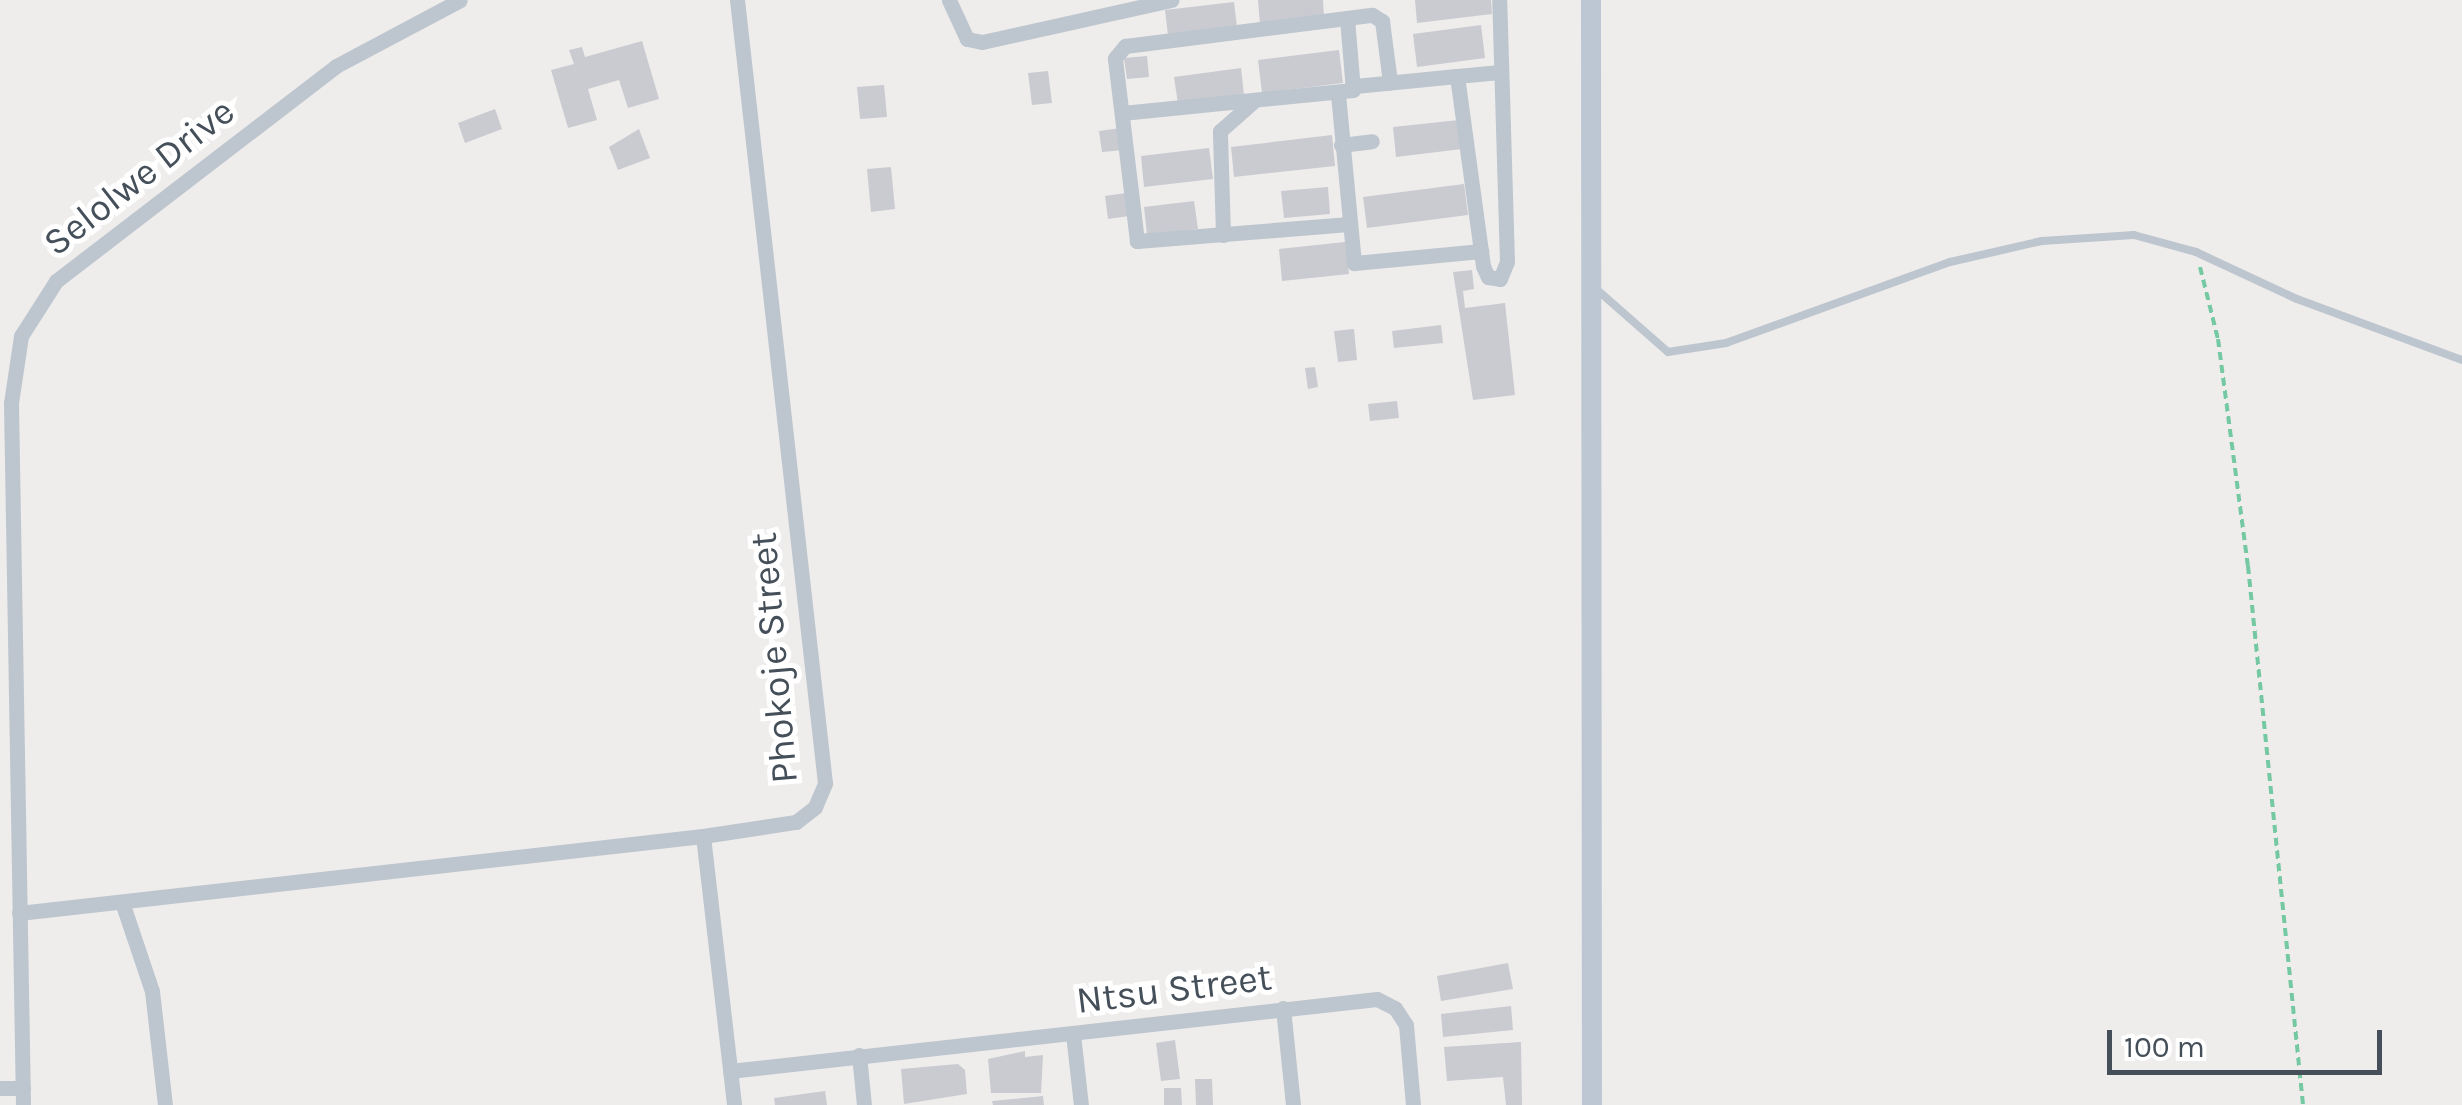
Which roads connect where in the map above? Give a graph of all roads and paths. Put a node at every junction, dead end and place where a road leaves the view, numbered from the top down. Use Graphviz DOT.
graph roads {
  1 [pos="460,0"];
  2 [pos="736,0"];
  3 [pos="949,0"];
  4 [pos="1170,0"];
  5 [pos="1499,0"];
  6 [pos="1591,0"];
  7 [pos="1348,18"];
  8 [pos="1500,72"];
  9 [pos="1458,76"];
  10 [pos="1390,82"];
  11 [pos="1355,86"];
  12 [pos="1338,94"];
  13 [pos="1255,100"];
  14 [pos="1122,114"];
  15 [pos="1372,141"];
  16 [pos="1341,145"];
  17 [pos="1504,172"];
  18 [pos="1470,176"];
  19 [pos="1349,224"];
  20 [pos="1223,235"];
  21 [pos="1481,251"];
  22 [pos="2196,252"];
  23 [pos="1592,285"];
  24 [pos="2462,360"];
  25 [pos="0,810"];
  26 [pos="18,810"];
  27 [pos="703,836"];
  28 [pos="122,902"];
  29 [pos="19,913"];
  30 [pos="1283,1008"];
  31 [pos="1073,1034"];
  32 [pos="860,1055"];
  33 [pos="730,1070"];
  34 [pos="0,1088"];
  35 [pos="23,1096"];
  36 [pos="166,1105"];
  37 [pos="734,1105"];
  38 [pos="864,1105"];
  39 [pos="1081,1105"];
  40 [pos="1293,1105"];
  41 [pos="1413,1105"];
  42 [pos="1592,1105"];
  43 [pos="2302,1105"];
  1 -- 26 [label="street, Selolwe Drive"];
  2 -- 27 [label="street, Phokoje Street"];
  3 -- 4 [label="street"];
  5 -- 8 [label="street"];
  6 -- 23 [label="street"];
  7 -- 10 [label="street"];
  7 -- 11 [label="street"];
  7 -- 14 [label="street"];
  8 -- 9 [label="street"];
  8 -- 17 [label="street"];
  9 -- 10 [label="street"];
  9 -- 18 [label="street"];
  10 -- 11 [label="street"];
  11 -- 12 [label="street"];
  12 -- 13 [label="street"];
  12 -- 16 [label="street"];
  13 -- 14 [label="street"];
  13 -- 20 [label="street"];
  14 -- 20 [label="street"];
  15 -- 16 [label="street"];
  16 -- 19 [label="street"];
  17 -- 18 [label="street"];
  17 -- 21 [label="street"];
  18 -- 21 [label="street"];
  19 -- 20 [label="street"];
  19 -- 21 [label="street"];
  22 -- 23 [label="lane"];
  22 -- 24 [label="lane"];
  22 -- 43 [label="path"];
  23 -- 42 [label="street"];
  25 -- 26 [label="street"];
  26 -- 29 [label="street, Selolwe Drive"];
  27 -- 28 [label="street, Phokoje Street"];
  27 -- 33 [label="street"];
  28 -- 29 [label="street, Phokoje Street"];
  28 -- 36 [label="street"];
  29 -- 35 [label="street, Selolwe Drive"];
  30 -- 31 [label="street, Ntsu Street"];
  30 -- 40 [label="street"];
  30 -- 41 [label="street, Ntsu Street"];
  31 -- 32 [label="street, Ntsu Street"];
  31 -- 39 [label="street"];
  32 -- 33 [label="street, Ntsu Street"];
  32 -- 38 [label="street"];
  33 -- 37 [label="street"];
  34 -- 35 [label="street"];
}
